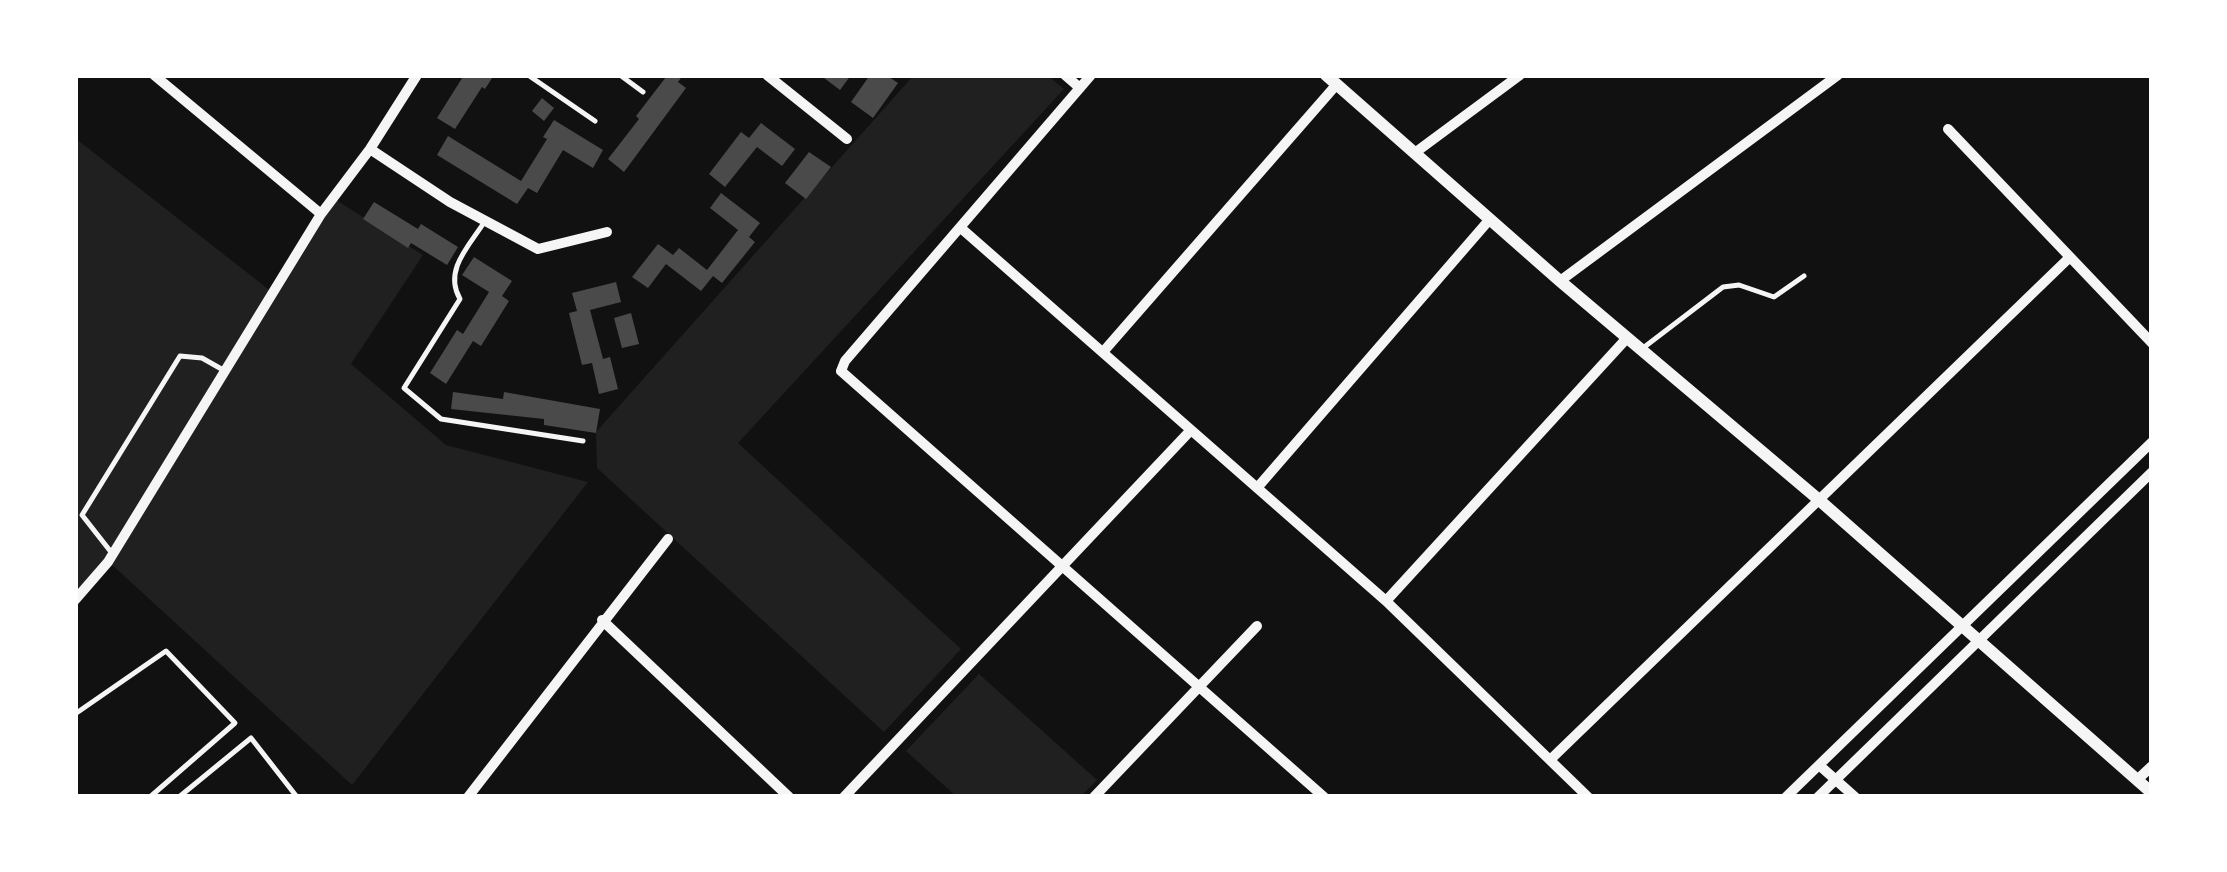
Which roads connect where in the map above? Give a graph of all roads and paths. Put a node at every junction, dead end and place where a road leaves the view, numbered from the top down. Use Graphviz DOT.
graph roads {
  1 [pos="154,75"];
  2 [pos="417,75"];
  3 [pos="528,75"];
  4 [pos="620,75"];
  5 [pos="767,75"];
  6 [pos="1065,75"];
  7 [pos="1091,75"];
  8 [pos="1520,75"];
  9 [pos="1838,75"];
  10 [pos="1332,80"];
  11 [pos="1080,88"];
  12 [pos="643,92"];
  13 [pos="594,121"];
  14 [pos="1948,129"];
  15 [pos="847,139"];
  16 [pos="370,149"];
  17 [pos="1416,152"];
  18 [pos="321,214"];
  19 [pos="1490,219"];
  20 [pos="485,221"];
  21 [pos="962,229"];
  22 [pos="608,232"];
  23 [pos="2070,257"];
  24 [pos="1804,276"];
  25 [pos="1560,280"];
  26 [pos="1627,338"];
  27 [pos="2152,343"];
  28 [pos="1641,350"];
  29 [pos="1102,352"];
  30 [pos="225,371"];
  31 [pos="1191,430"];
  32 [pos="583,441"];
  33 [pos="2152,442"];
  34 [pos="2152,472"];
  35 [pos="1257,488"];
  36 [pos="1818,499"];
  37 [pos="668,538"];
  38 [pos="113,554"];
  39 [pos="1062,568"];
  40 [pos="75,600"];
  41 [pos="1386,602"];
  42 [pos="602,620"];
  43 [pos="1256,626"];
  44 [pos="1962,628"];
  45 [pos="1976,640"];
  46 [pos="1199,687"];
  47 [pos="75,714"];
  48 [pos="1551,758"];
  49 [pos="1819,765"];
  50 [pos="2152,766"];
  51 [pos="1835,780"];
  52 [pos="2138,780"];
  53 [pos="2152,793"];
  54 [pos="150,797"];
  55 [pos="180,797"];
  56 [pos="297,797"];
  57 [pos="468,797"];
  58 [pos="789,797"];
  59 [pos="844,797"];
  60 [pos="1094,797"];
  61 [pos="1324,797"];
  62 [pos="1588,797"];
  63 [pos="1786,797"];
  64 [pos="1818,797"];
  65 [pos="1854,797"];
  1 -- 18 [label="street"];
  2 -- 16 [label="street"];
  3 -- 13 [label="lane"];
  4 -- 12 [label="lane"];
  5 -- 15 [label="street"];
  6 -- 11 [label="street"];
  7 -- 11 [label="street"];
  8 -- 17 [label="street"];
  9 -- 25 [label="street"];
  10 -- 17 [label="street"];
  10 -- 29 [label="street"];
  11 -- 21 [label="street"];
  14 -- 23 [label="street"];
  16 -- 18 [label="street"];
  16 -- 20 [label="street"];
  17 -- 19 [label="street"];
  18 -- 30 [label="street"];
  19 -- 25 [label="street"];
  19 -- 35 [label="street"];
  20 -- 22 [label="street"];
  20 -- 32 [label="lane"];
  21 -- 29 [label="street"];
  21 -- 39 [label="street"];
  23 -- 27 [label="street"];
  23 -- 36 [label="street"];
  24 -- 28 [label="lane"];
  25 -- 26 [label="street"];
  26 -- 28 [label="street"];
  26 -- 41 [label="street"];
  28 -- 36 [label="street"];
  29 -- 31 [label="street"];
  30 -- 38 [label="street"];
  30 -- 38 [label="lane"];
  31 -- 35 [label="street"];
  31 -- 39 [label="street"];
  33 -- 44 [label="street"];
  34 -- 45 [label="street"];
  35 -- 41 [label="street"];
  36 -- 44 [label="street"];
  36 -- 48 [label="street"];
  37 -- 42 [label="street"];
  38 -- 40 [label="street"];
  39 -- 46 [label="street"];
  39 -- 59 [label="street"];
  41 -- 48 [label="street"];
  42 -- 57 [label="street"];
  42 -- 58 [label="street"];
  43 -- 46 [label="street"];
  44 -- 45 [label="street"];
  44 -- 49 [label="street"];
  45 -- 51 [label="street"];
  45 -- 52 [label="street"];
  46 -- 60 [label="street"];
  46 -- 61 [label="street"];
  47 -- 54 [label="lane"];
  48 -- 62 [label="street"];
  49 -- 51 [label="street"];
  49 -- 63 [label="street"];
  50 -- 52 [label="street"];
  51 -- 64 [label="street"];
  51 -- 65 [label="street"];
  52 -- 53 [label="street"];
  55 -- 56 [label="lane"];
}
